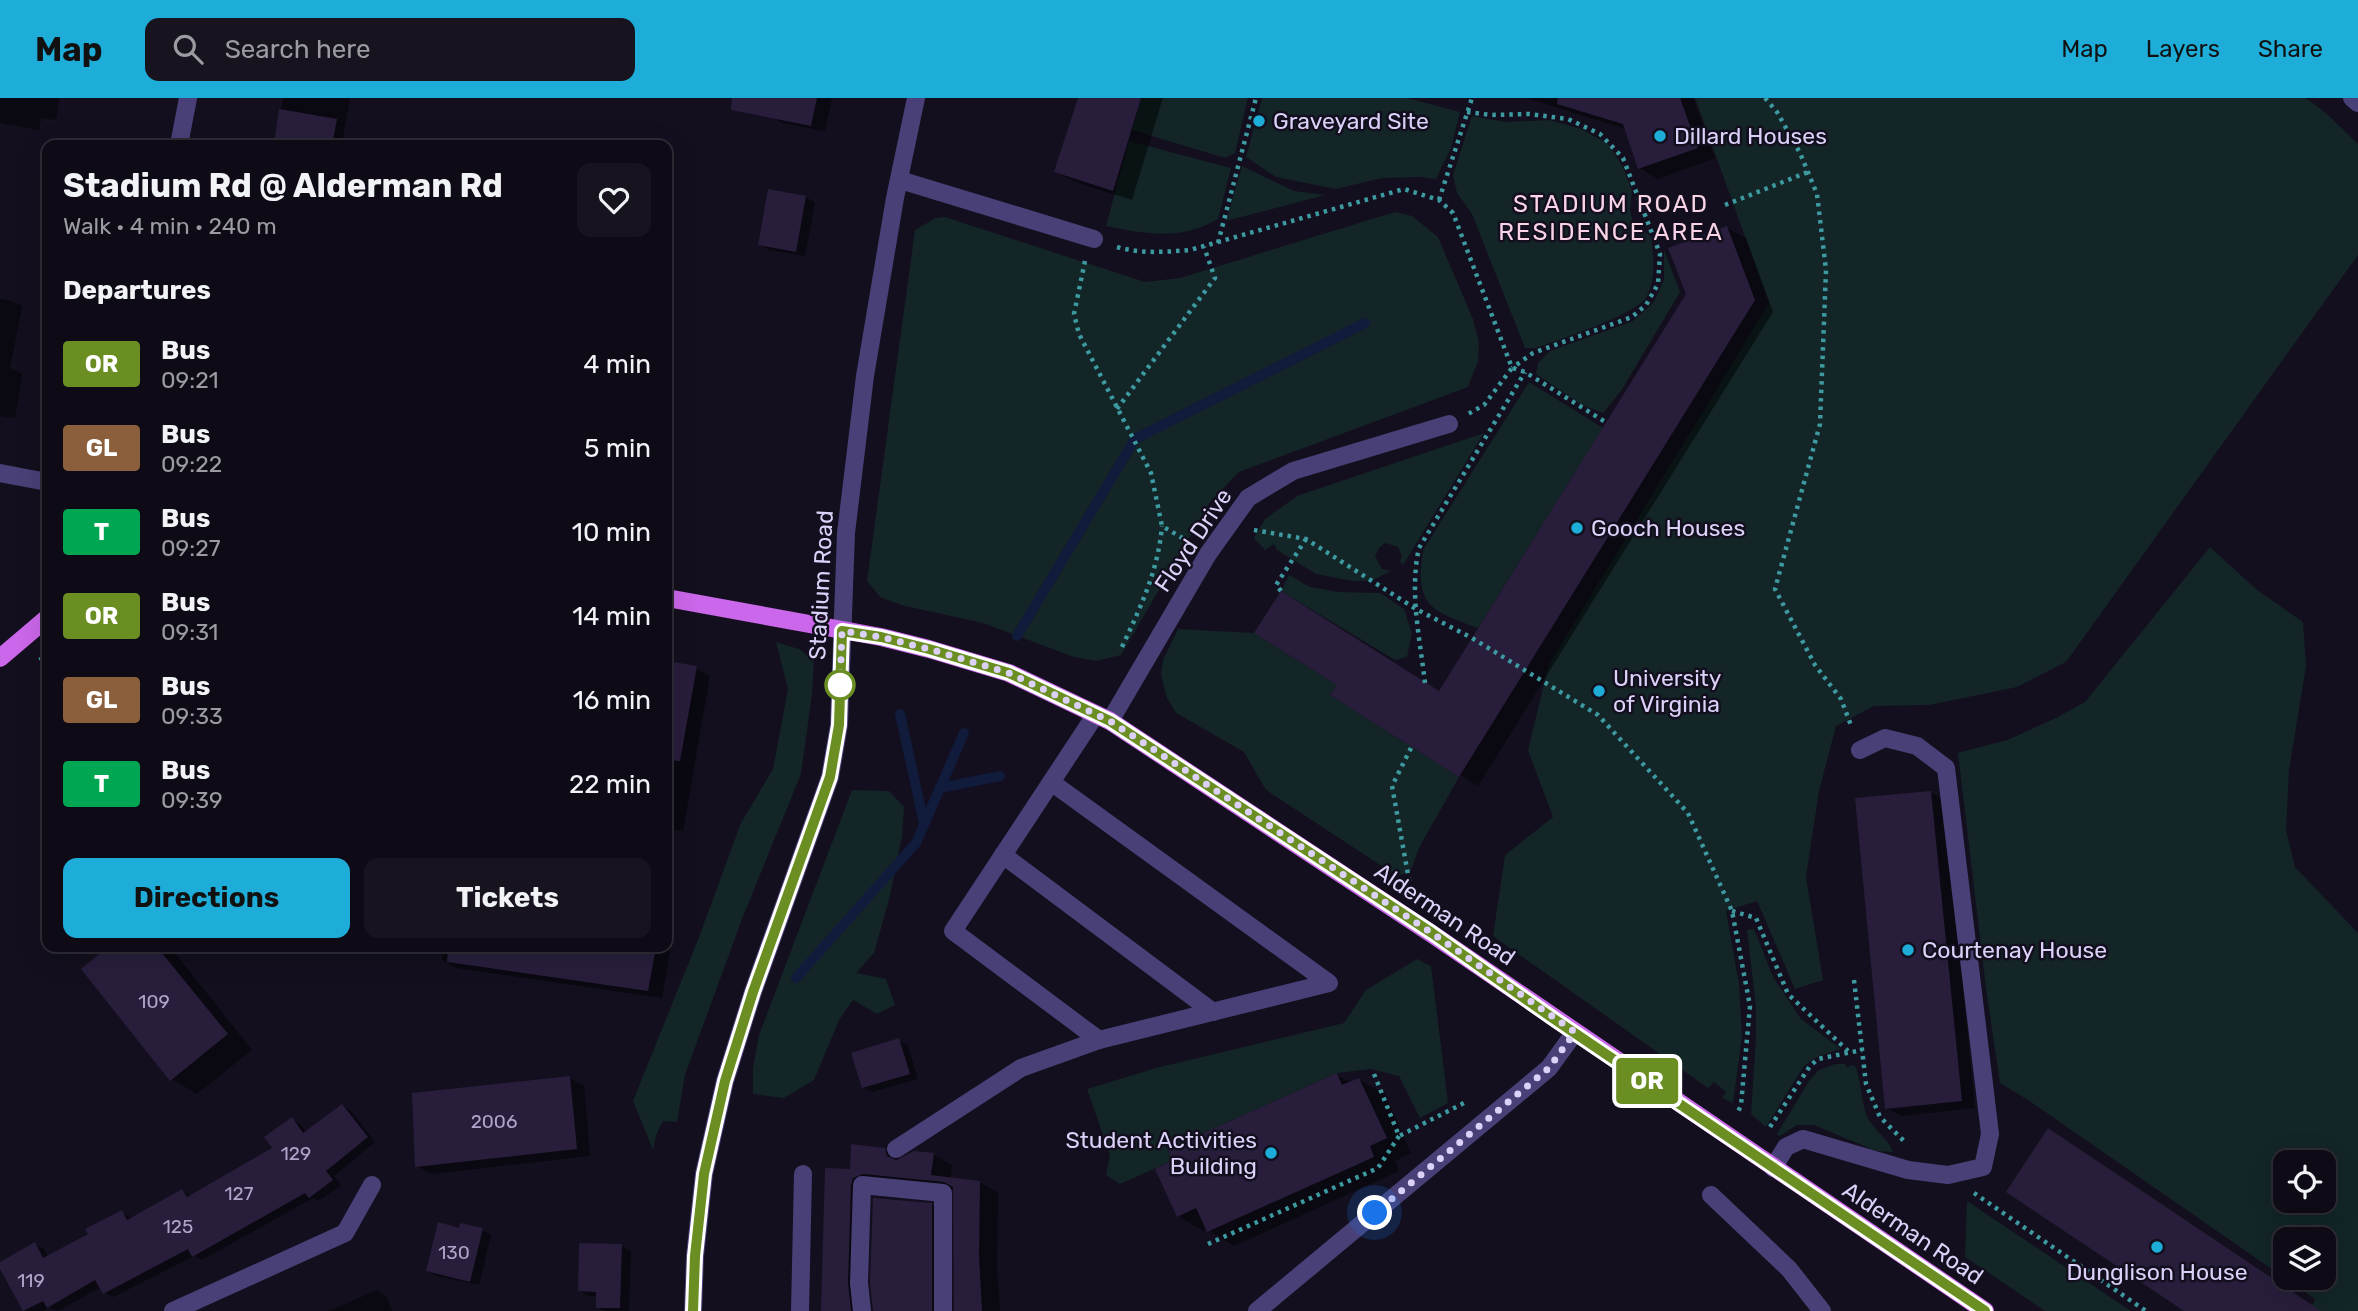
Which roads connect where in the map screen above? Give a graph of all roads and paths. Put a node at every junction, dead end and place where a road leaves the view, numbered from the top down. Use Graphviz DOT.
graph roads {
  1 [pos="188,98"];
  2 [pos="916,98"];
  3 [pos="1256,98"];
  4 [pos="1472,98"];
  5 [pos="1765,98"];
  6 [pos="2352,98"];
  7 [pos="2358,103"];
  8 [pos="1467,112"];
  9 [pos="179,140"];
  10 [pos="1808,172"];
  11 [pos="900,180"];
  12 [pos="1439,200"];
  13 [pos="1725,205"];
  14 [pos="1094,240"];
  15 [pos="1218,243"];
  16 [pos="1204,247"];
  17 [pos="1512,368"];
  18 [pos="1525,372"];
  19 [pos="1117,409"];
  20 [pos="1607,423"];
  21 [pos="1449,424"];
  22 [pos="0,473"];
  23 [pos="42,481"];
  24 [pos="1162,526"];
  25 [pos="1250,529"];
  26 [pos="1184,539"];
  27 [pos="1306,539"];
  28 [pos="1281,591"];
  29 [pos="672,599"];
  30 [pos="1416,609"];
  31 [pos="42,622"];
  32 [pos="842,631"];
  33 [pos="1121,648"];
  34 [pos="0,657"];
  35 [pos="40,657"];
  36 [pos="42,660"];
  37 [pos="1425,683"];
  38 [pos="1103,718"];
  39 [pos="1411,748"];
  40 [pos="1860,750"];
  41 [pos="1051,782"];
  42 [pos="1003,855"];
  43 [pos="1412,895"];
  44 [pos="1732,911"];
  45 [pos="1854,980"];
  46 [pos="1213,1012"];
  47 [pos="1575,1032"];
  48 [pos="1099,1040"];
  49 [pos="1862,1050"];
  50 [pos="1848,1051"];
  51 [pos="1374,1074"];
  52 [pos="1475,1097"];
  53 [pos="1737,1114"];
  54 [pos="1766,1135"];
  55 [pos="1399,1136"];
  56 [pos="1910,1146"];
  57 [pos="896,1149"];
  58 [pos="1773,1168"];
  59 [pos="803,1174"];
  60 [pos="372,1185"];
  61 [pos="1968,1189"];
  62 [pos="1711,1195"];
  63 [pos="1208,1244"];
  64 [pos="173,1311"];
  65 [pos="693,1311"];
  66 [pos="800,1311"];
  67 [pos="862,1311"];
  68 [pos="943,1311"];
  69 [pos="1257,1311"];
  70 [pos="1822,1311"];
  71 [pos="1985,1311"];
  72 [pos="2146,1311"];
  1 -- 9 [label="street"];
  2 -- 11 [label="street, Stadium Road"];
  3 -- 15 [label="path"];
  4 -- 8 [label="path"];
  5 -- 10 [label="path"];
  6 -- 7 [label="street"];
  8 -- 12 [label="path"];
  8 -- 17 [label="path"];
  10 -- 13 [label="path"];
  10 -- 40 [label="path"];
  11 -- 14 [label="street"];
  11 -- 32 [label="street, Stadium Road"];
  12 -- 15 [label="path"];
  12 -- 17 [label="path"];
  14 -- 16 [label="path"];
  14 -- 19 [label="path"];
  15 -- 16 [label="path"];
  16 -- 19 [label="path"];
  17 -- 18 [label="path"];
  17 -- 21 [label="path"];
  18 -- 20 [label="path"];
  18 -- 30 [label="path"];
  19 -- 24 [label="path"];
  21 -- 38 [label="street, Floyd Drive"];
  22 -- 23 [label="street"];
  24 -- 26 [label="path"];
  24 -- 33 [label="path"];
  25 -- 27 [label="path"];
  27 -- 28 [label="path"];
  27 -- 30 [label="path"];
  29 -- 32 [label="main road, Alderman Road"];
  30 -- 37 [label="path"];
  30 -- 44 [label="path"];
  31 -- 34 [label="main road"];
  32 -- 38 [label="main road, Alderman Road"];
  32 -- 65 [label="street, Stadium Road"];
  35 -- 36 [label="path"];
  38 -- 41 [label="street, Floyd Drive"];
  38 -- 47 [label="main road, Alderman Road"];
  39 -- 43 [label="path"];
  40 -- 58 [label="street"];
  41 -- 42 [label="street, Floyd Drive"];
  41 -- 46 [label="street"];
  42 -- 46 [label="street"];
  42 -- 48 [label="street, Floyd Drive"];
  44 -- 50 [label="path"];
  44 -- 53 [label="path"];
  45 -- 49 [label="path"];
  46 -- 48 [label="street"];
  47 -- 58 [label="main road, Alderman Road"];
  47 -- 69 [label="street"];
  48 -- 57 [label="street"];
  49 -- 50 [label="path"];
  49 -- 56 [label="path"];
  50 -- 54 [label="path"];
  51 -- 55 [label="path"];
  52 -- 55 [label="path"];
  55 -- 63 [label="path"];
  58 -- 71 [label="main road, Alderman Road"];
  59 -- 66 [label="street"];
  60 -- 64 [label="street"];
  61 -- 72 [label="path"];
  62 -- 70 [label="street"];
  67 -- 68 [label="street"];
}
